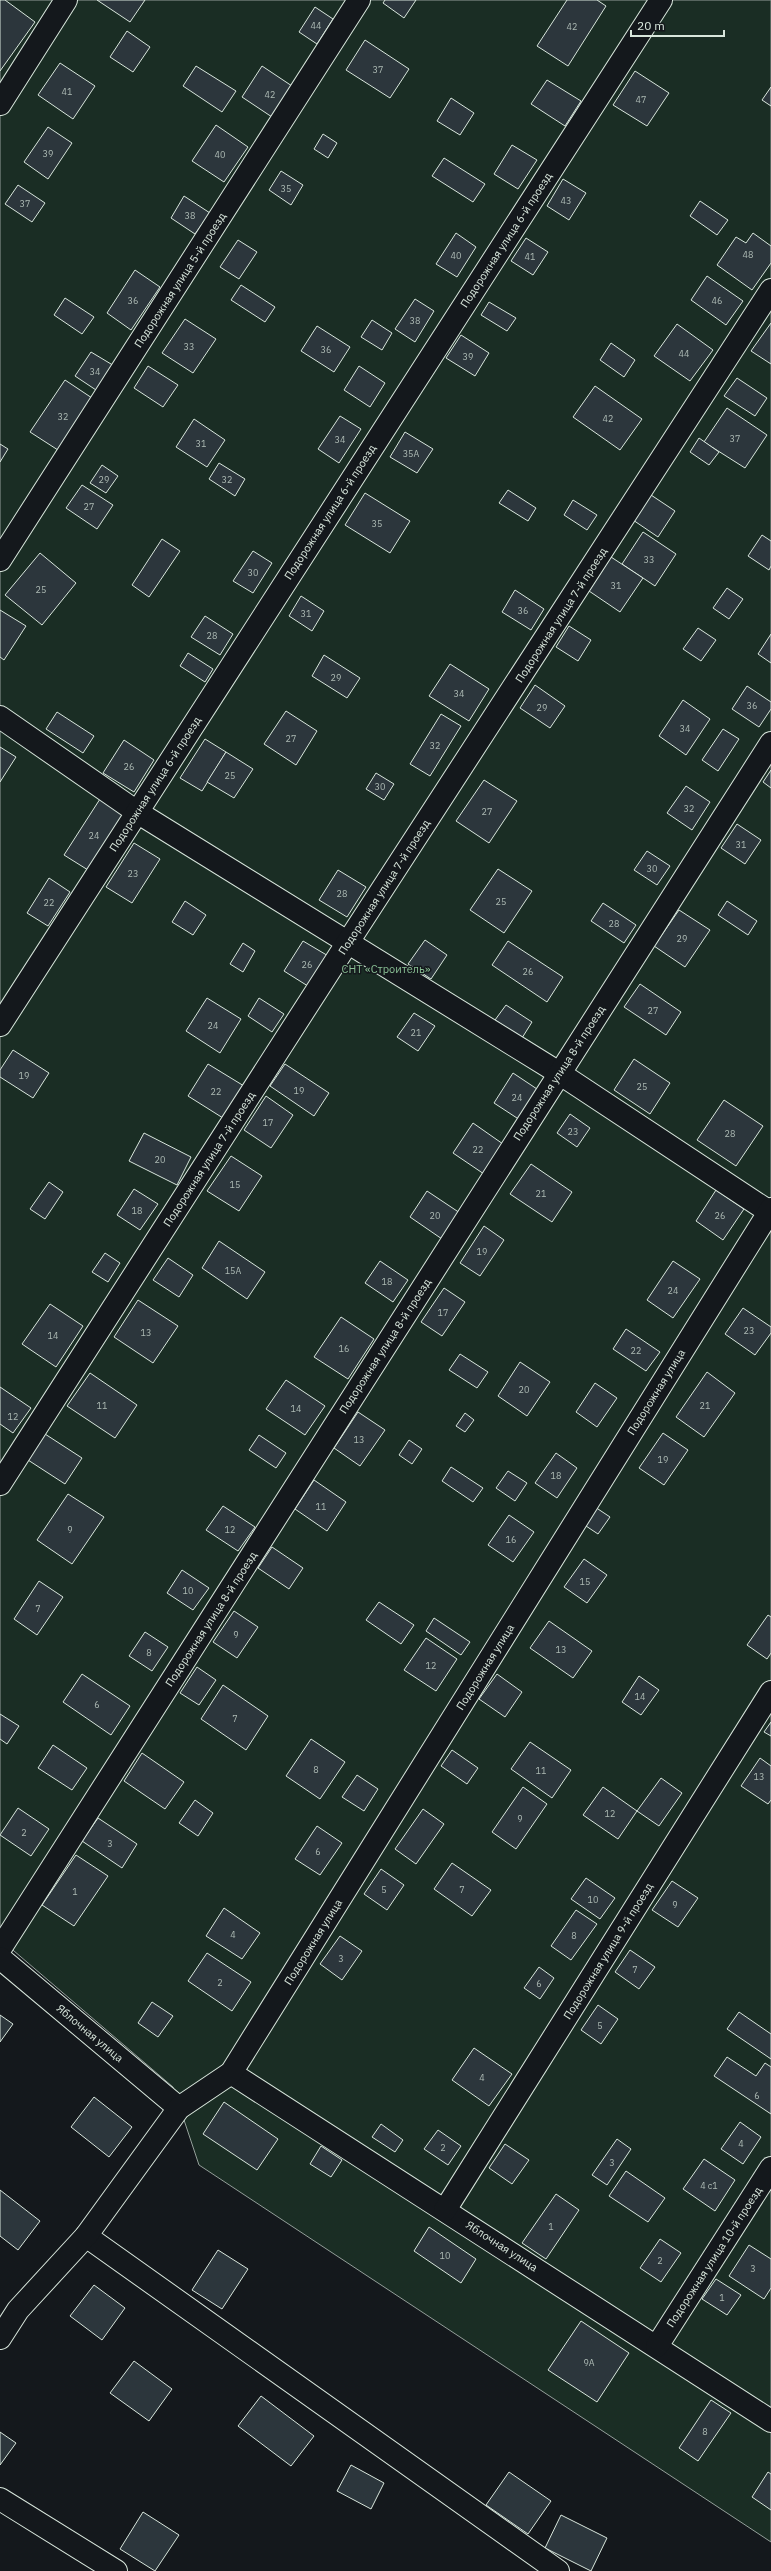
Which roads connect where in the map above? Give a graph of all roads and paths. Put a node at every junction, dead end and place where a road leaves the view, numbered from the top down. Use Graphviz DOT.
graph roads {
  1 [pos="66,0"];
  2 [pos="359,0"];
  3 [pos="661,0"];
  4 [pos="0,104"];
  5 [pos="771,290"];
  6 [pos="0,560"];
  7 [pos="0,717"];
  8 [pos="771,743"];
  9 [pos="136,812"];
  10 [pos="348,942"];
  11 [pos="0,1025"];
  12 [pos="559,1073"];
  13 [pos="770,1211"];
  14 [pos="0,1484"];
  15 [pos="771,1692"];
  16 [pos="0,1949"];
  17 [pos="0,1958"];
  18 [pos="231,2073"];
  19 [pos="179,2108"];
  20 [pos="771,2168"];
  21 [pos="445,2210"];
  22 [pos="86,2236"];
  23 [pos="0,2338"];
  24 [pos="657,2346"];
  25 [pos="771,2421"];
  26 [pos="0,2499"];
  27 [pos="116,2571"];
  28 [pos="558,2571"];
  1 -- 4 [label="street"];
  2 -- 6 [label="street, Подорожная улица 5-й проезд"];
  3 -- 9 [label="street, Подорожная улица 6-й проезд"];
  5 -- 10 [label="street, Подорожная улица 7-й проезд"];
  7 -- 9 [label="street"];
  8 -- 12 [label="street, Подорожная улица 8-й проезд"];
  9 -- 10 [label="street"];
  9 -- 11 [label="street, Подорожная улица 6-й проезд"];
  10 -- 12 [label="street"];
  10 -- 14 [label="street, Подорожная улица 7-й проезд"];
  12 -- 13 [label="street"];
  12 -- 16 [label="street, Подорожная улица 8-й проезд"];
  13 -- 18 [label="street, Подорожная улица"];
  15 -- 21 [label="street, Подорожная улица 9-й проезд"];
  17 -- 19 [label="street, Яблочная улица"];
  18 -- 19 [label="street, Подорожная улица"];
  18 -- 21 [label="street, Яблочная улица"];
  19 -- 22 [label="street"];
  20 -- 24 [label="street, Подорожная улица 10-й проезд"];
  21 -- 24 [label="street, Яблочная улица"];
  22 -- 23 [label="street"];
  22 -- 28 [label="street"];
  24 -- 25 [label="street, Яблочная улица"];
  26 -- 27 [label="street"];
}
